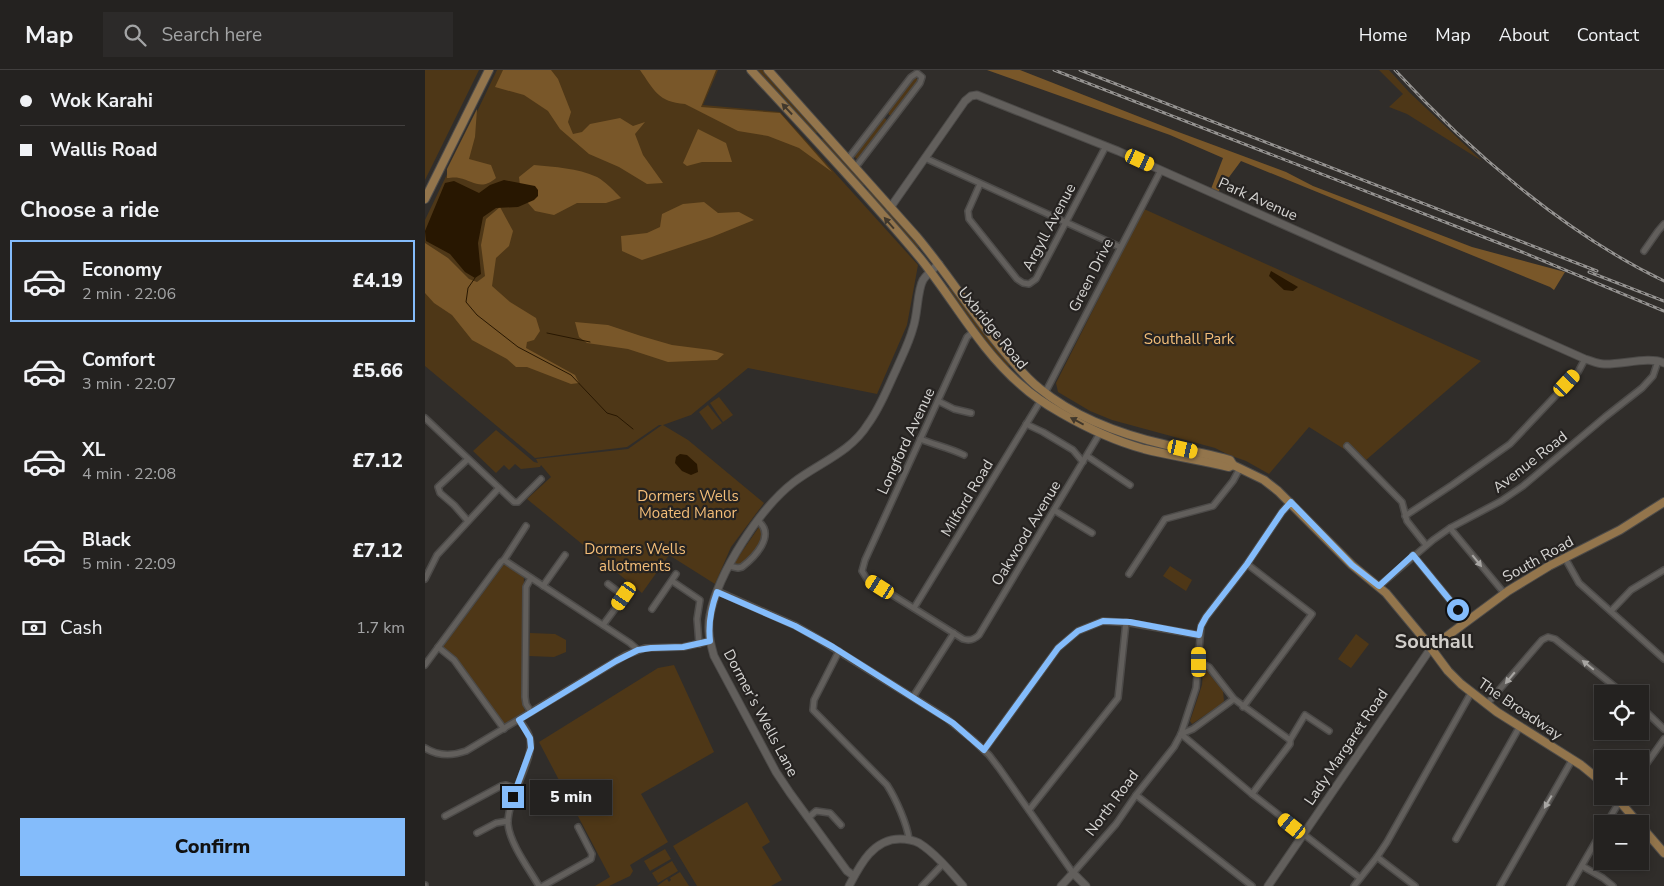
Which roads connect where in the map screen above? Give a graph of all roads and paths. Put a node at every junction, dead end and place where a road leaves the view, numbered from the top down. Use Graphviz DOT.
graph roads {
  1 [pos="489,70"];
  2 [pos="751,70"];
  3 [pos="768,70"];
  4 [pos="820,128"];
  5 [pos="811,135"];
  6 [pos="1106,146"];
  7 [pos="925,158"];
  8 [pos="848,159"];
  9 [pos="855,168"];
  10 [pos="1161,170"];
  11 [pos="870,184"];
  12 [pos="981,184"];
  13 [pos="862,192"];
  14 [pos="425,199"];
  15 [pos="890,208"];
  16 [pos="1066,223"];
  17 [pos="1664,224"];
  18 [pos="1120,247"];
  19 [pos="1644,251"];
  20 [pos="939,264"];
  21 [pos="930,272"];
  22 [pos="974,330"];
  23 [pos="1585,359"];
  24 [pos="1661,362"];
  25 [pos="1016,365"];
  26 [pos="1008,372"];
  27 [pos="1043,397"];
  28 [pos="938,400"];
  29 [pos="971,413"];
  30 [pos="425,418"];
  31 [pos="1026,424"];
  32 [pos="1100,433"];
  33 [pos="1137,436"];
  34 [pos="921,438"];
  35 [pos="1133,445"];
  36 [pos="1347,446"];
  37 [pos="964,455"];
  38 [pos="1087,456"];
  39 [pos="468,459"];
  40 [pos="1083,462"];
  41 [pos="1236,466"];
  42 [pos="541,479"];
  43 [pos="1130,486"];
  44 [pos="499,488"];
  45 [pos="1291,502"];
  46 [pos="1664,502"];
  47 [pos="1054,510"];
  48 [pos="1405,516"];
  49 [pos="469,521"];
  50 [pos="758,521"];
  51 [pos="526,526"];
  52 [pos="1450,528"];
  53 [pos="1092,533"];
  54 [pos="1426,545"];
  55 [pos="565,555"];
  56 [pos="1413,555"];
  57 [pos="1565,558"];
  58 [pos="504,560"];
  59 [pos="1247,564"];
  60 [pos="729,566"];
  61 [pos="1664,570"];
  62 [pos="676,574"];
  63 [pos="1129,574"];
  64 [pos="425,578"];
  65 [pos="531,578"];
  66 [pos="672,580"];
  67 [pos="608,584"];
  68 [pos="543,586"];
  69 [pos="1379,586"];
  70 [pos="629,590"];
  71 [pos="717,592"];
  72 [pos="1505,594"];
  73 [pos="624,596"];
  74 [pos="700,600"];
  75 [pos="712,606"];
  76 [pos="914,608"];
  77 [pos="652,609"];
  78 [pos="1611,612"];
  79 [pos="1467,621"];
  80 [pos="1126,622"];
  81 [pos="603,625"];
  82 [pos="954,633"];
  83 [pos="1199,635"];
  84 [pos="710,641"];
  85 [pos="699,644"];
  86 [pos="438,647"];
  87 [pos="1431,648"];
  88 [pos="638,650"];
  89 [pos="839,651"];
  90 [pos="1664,659"];
  91 [pos="1199,662"];
  92 [pos="426,664"];
  93 [pos="1613,685"];
  94 [pos="1469,696"];
  95 [pos="913,697"];
  96 [pos="1234,699"];
  97 [pos="1487,704"];
  98 [pos="1243,707"];
  99 [pos="531,712"];
  100 [pos="1649,715"];
  101 [pos="519,720"];
  102 [pos="1520,726"];
  103 [pos="504,729"];
  104 [pos="1664,729"];
  105 [pos="1329,731"];
  106 [pos="1181,734"];
  107 [pos="1664,739"];
  108 [pos="1289,740"];
  109 [pos="425,748"];
  110 [pos="984,750"];
  111 [pos="1572,760"];
  112 [pos="1649,760"];
  113 [pos="1594,776"];
  114 [pos="516,788"];
  115 [pos="1252,794"];
  116 [pos="1135,795"];
  117 [pos="1625,805"];
  118 [pos="1029,810"];
  119 [pos="1633,815"];
  120 [pos="445,816"];
  121 [pos="808,818"];
  122 [pos="508,821"];
  123 [pos="841,824"];
  124 [pos="578,827"];
  125 [pos="477,833"];
  126 [pos="1649,833"];
  127 [pos="1303,835"];
  128 [pos="909,839"];
  129 [pos="1456,839"];
  130 [pos="1594,845"];
  131 [pos="1663,848"];
  132 [pos="1377,857"];
  133 [pos="943,864"];
  134 [pos="1582,866"];
  135 [pos="1073,873"];
  136 [pos="854,876"];
  137 [pos="1360,878"];
  138 [pos="539,886"];
  139 [pos="543,886"];
  140 [pos="849,886"];
  141 [pos="922,886"];
  142 [pos="963,886"];
  143 [pos="1061,886"];
  144 [pos="1086,886"];
  145 [pos="1252,886"];
  146 [pos="1268,886"];
  147 [pos="1354,886"];
  148 [pos="1415,886"];
  149 [pos="1499,886"];
  150 [pos="1570,886"];
  151 [pos="1613,886"];
  1 -- 14 [label="main road"];
  5 -- 2 [label="main road, Uxbridge Road, one-way"];
  3 -- 4 [label="main road, Uxbridge Road"];
  4 -- 5 [label="main road"];
  4 -- 8 [label="main road, Uxbridge Road"];
  5 -- 13 [label="main road, Uxbridge Road"];
  6 -- 7 [label="street, Park Avenue"];
  6 -- 10 [label="street, Park Avenue"];
  6 -- 16 [label="street, Argyll Avenue"];
  7 -- 12 [label="street"];
  7 -- 15 [label="street, Park Avenue"];
  8 -- 9 [label="main road, Uxbridge Road"];
  8 -- 9 [label="street"];
  9 -- 11 [label="main road, Uxbridge Road"];
  10 -- 18 [label="street, Green Drive"];
  10 -- 23 [label="street, Park Avenue"];
  11 -- 13 [label="main road"];
  11 -- 15 [label="main road, Uxbridge Road"];
  12 -- 16 [label="street"];
  12 -- 16 [label="street, Argyll Avenue"];
  21 -- 13 [label="main road, Uxbridge Road, one-way"];
  15 -- 20 [label="main road, Uxbridge Road"];
  16 -- 18 [label="street"];
  17 -- 19 [label="street"];
  18 -- 27 [label="street, Green Drive"];
  20 -- 21 [label="street"];
  20 -- 25 [label="main road, Uxbridge Road"];
  21 -- 22 [label="main road, Uxbridge Road"];
  21 -- 50 [label="street, Dormer’s Wells Lane"];
  22 -- 26 [label="main road, Uxbridge Road"];
  22 -- 28 [label="street, Longford Avenue"];
  23 -- 24 [label="street, Park Avenue"];
  23 -- 48 [label="street"];
  24 -- 52 [label="street, Avenue Road"];
  25 -- 26 [label="main road"];
  25 -- 27 [label="main road, Uxbridge Road"];
  26 -- 27 [label="main road, Uxbridge Road"];
  27 -- 31 [label="street, Milford Road"];
  32 -- 27 [label="main road, Uxbridge Road, one-way"];
  27 -- 33 [label="main road, Uxbridge Road"];
  28 -- 29 [label="street"];
  28 -- 34 [label="street, Longford Avenue"];
  30 -- 39 [label="street"];
  31 -- 40 [label="street"];
  31 -- 76 [label="street, Milford Road"];
  32 -- 35 [label="main road, Uxbridge Road"];
  32 -- 38 [label="street, Oakwood Avenue"];
  33 -- 35 [label="main road"];
  33 -- 41 [label="main road, Uxbridge Road"];
  34 -- 37 [label="street"];
  34 -- 76 [label="street, Longford Avenue"];
  35 -- 41 [label="main road, Uxbridge Road"];
  36 -- 48 [label="street"];
  38 -- 40 [label="street, Oakwood Avenue"];
  38 -- 43 [label="street"];
  39 -- 44 [label="street"];
  39 -- 49 [label="street"];
  40 -- 47 [label="street, Oakwood Avenue"];
  41 -- 45 [label="main road, The Broadway"];
  41 -- 63 [label="street"];
  42 -- 44 [label="street"];
  44 -- 49 [label="street"];
  45 -- 59 [label="street, North Road"];
  45 -- 69 [label="main road, The Broadway"];
  46 -- 57 [label="main road, South Road"];
  47 -- 53 [label="street"];
  47 -- 82 [label="street, Oakwood Avenue"];
  48 -- 54 [label="street"];
  49 -- 64 [label="street"];
  50 -- 60 [label="street, Dormer’s Wells Lane"];
  50 -- 60 [label="street"];
  51 -- 58 [label="street"];
  52 -- 54 [label="street, Avenue Road"];
  52 -- 72 [label="street, one-way"];
  54 -- 56 [label="street, Avenue Road"];
  55 -- 68 [label="street"];
  56 -- 69 [label="street, Avenue Road"];
  56 -- 79 [label="street"];
  57 -- 72 [label="main road, South Road"];
  57 -- 78 [label="street"];
  58 -- 65 [label="street"];
  58 -- 86 [label="street"];
  59 -- 83 [label="street, North Road"];
  59 -- 98 [label="street"];
  60 -- 71 [label="street, Dormer’s Wells Lane"];
  61 -- 78 [label="street"];
  62 -- 66 [label="street"];
  65 -- 68 [label="street"];
  65 -- 99 [label="street"];
  66 -- 74 [label="street"];
  66 -- 77 [label="street"];
  67 -- 73 [label="street"];
  68 -- 81 [label="street"];
  69 -- 87 [label="main road, The Broadway"];
  70 -- 73 [label="street"];
  71 -- 75 [label="street, Dormer’s Wells Lane"];
  71 -- 89 [label="street"];
  72 -- 79 [label="main road, South Road"];
  73 -- 81 [label="street"];
  74 -- 75 [label="street"];
  74 -- 85 [label="street"];
  75 -- 84 [label="street, Dormer’s Wells Lane"];
  76 -- 82 [label="street"];
  78 -- 90 [label="street"];
  79 -- 87 [label="main road, South Road"];
  80 -- 83 [label="street"];
  80 -- 110 [label="street"];
  80 -- 118 [label="street"];
  81 -- 88 [label="street"];
  82 -- 95 [label="street"];
  83 -- 91 [label="street, North Road"];
  84 -- 85 [label="street"];
  84 -- 121 [label="street, Dormer’s Wells Lane"];
  85 -- 88 [label="street"];
  86 -- 92 [label="street"];
  86 -- 103 [label="street"];
  87 -- 94 [label="main road, The Broadway"];
  87 -- 127 [label="street, Lady Margaret Road"];
  88 -- 99 [label="street"];
  89 -- 95 [label="street"];
  89 -- 128 [label="street"];
  91 -- 96 [label="street"];
  91 -- 106 [label="street, North Road"];
  93 -- 97 [label="street, one-way"];
  94 -- 97 [label="main road, The Broadway"];
  94 -- 132 [label="street"];
  95 -- 110 [label="street"];
  96 -- 98 [label="street"];
  96 -- 106 [label="street, North Road"];
  97 -- 102 [label="main road, The Broadway"];
  98 -- 108 [label="street"];
  99 -- 101 [label="street"];
  100 -- 104 [label="street"];
  101 -- 103 [label="street"];
  101 -- 114 [label="street"];
  102 -- 111 [label="main road, The Broadway"];
  102 -- 129 [label="street"];
  103 -- 109 [label="street"];
  105 -- 108 [label="street"];
  106 -- 115 [label="street"];
  106 -- 116 [label="street, North Road"];
  107 -- 112 [label="street"];
  108 -- 115 [label="street"];
  110 -- 118 [label="street"];
  111 -- 113 [label="main road, The Broadway"];
  111 -- 149 [label="street, one-way"];
  114 -- 120 [label="street"];
  114 -- 122 [label="street"];
  115 -- 127 [label="street"];
  116 -- 135 [label="street, North Road"];
  116 -- 145 [label="street"];
  117 -- 119 [label="main road"];
  118 -- 135 [label="street"];
  121 -- 123 [label="street"];
  121 -- 136 [label="street, Dormer’s Wells Lane"];
  122 -- 125 [label="street"];
  122 -- 138 [label="street"];
  124 -- 139 [label="street"];
  126 -- 131 [label="main road"];
  127 -- 137 [label="street"];
  127 -- 146 [label="street, Lady Margaret Road"];
  128 -- 133 [label="street"];
  128 -- 136 [label="street"];
  130 -- 134 [label="street"];
  132 -- 137 [label="street"];
  132 -- 148 [label="street"];
  133 -- 141 [label="street"];
  133 -- 142 [label="street"];
  134 -- 150 [label="street"];
  134 -- 151 [label="street"];
  135 -- 143 [label="street, North Road"];
  135 -- 144 [label="street"];
  136 -- 140 [label="street"];
  137 -- 147 [label="street"];
}
